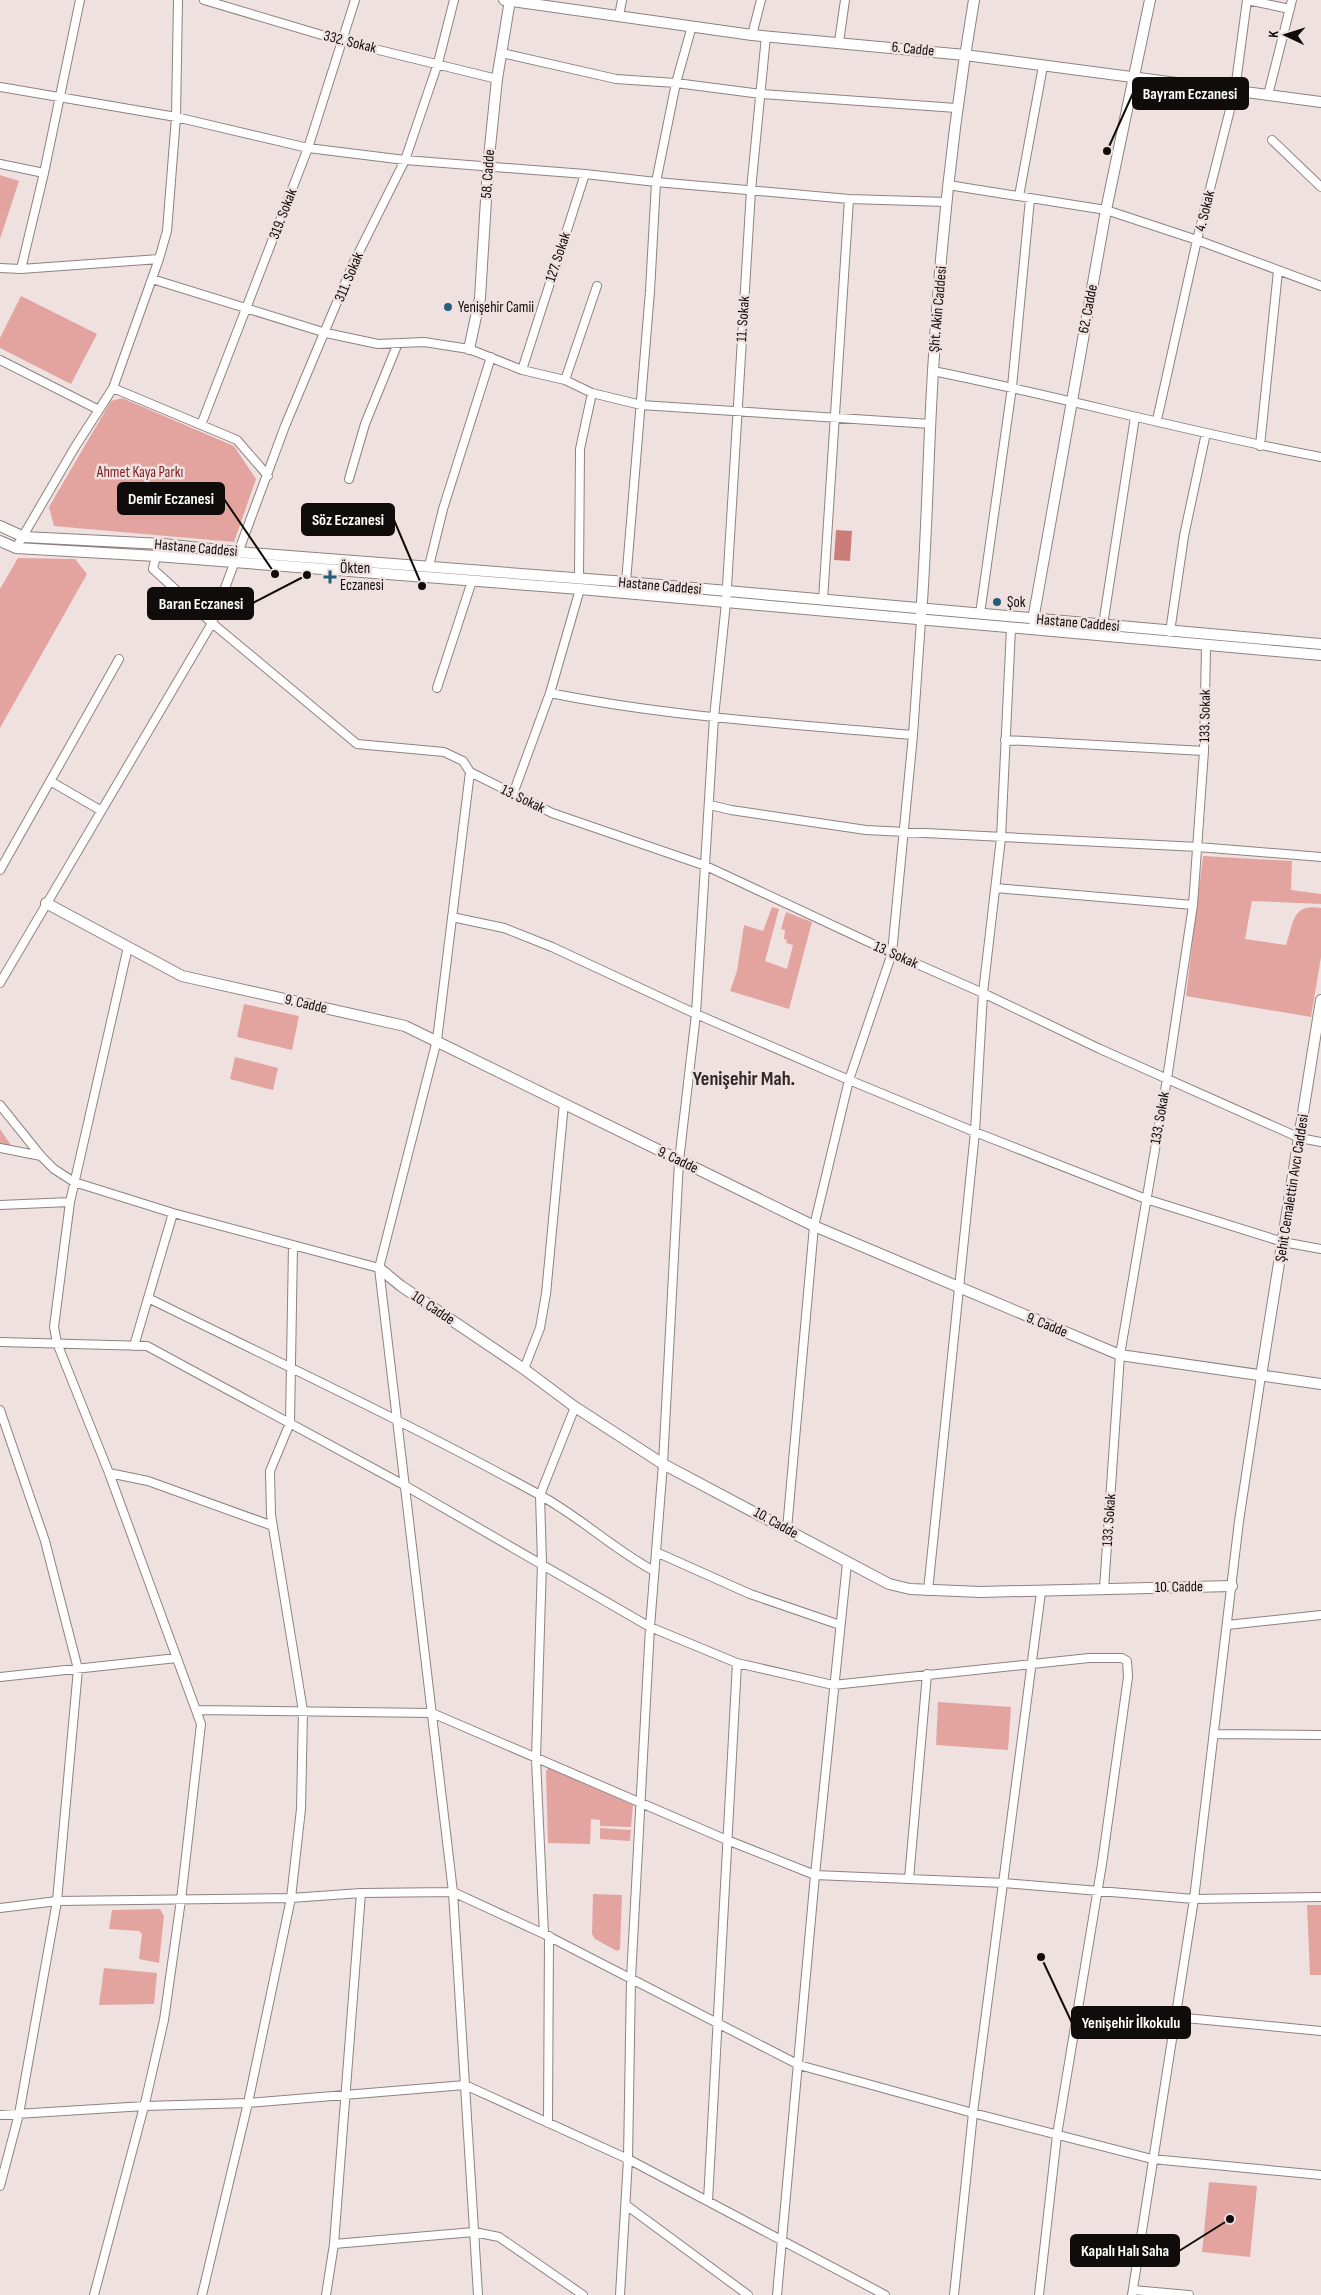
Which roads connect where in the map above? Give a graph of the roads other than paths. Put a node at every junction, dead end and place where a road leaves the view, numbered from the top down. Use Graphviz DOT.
graph roads {
  1 [pos="80,0"];
  2 [pos="178,0"];
  3 [pos="204,0"];
  4 [pos="355,0"];
  5 [pos="454,0"];
  6 [pos="508,0"];
  7 [pos="622,0"];
  8 [pos="760,0"];
  9 [pos="845,0"];
  10 [pos="974,0"];
  11 [pos="1150,0"];
  12 [pos="1247,0"];
  13 [pos="1292,0"];
  14 [pos="1290,9"];
  15 [pos="618,16"];
  16 [pos="692,26"];
  17 [pos="752,35"];
  18 [pos="766,36"];
  19 [pos="342,41"];
  20 [pos="840,42"];
  21 [pos="502,53"];
  22 [pos="965,55"];
  23 [pos="438,64"];
  24 [pos="1043,66"];
  25 [pos="1135,77"];
  26 [pos="497,79"];
  27 [pos="676,83"];
  28 [pos="0,87"];
  29 [pos="1234,90"];
  30 [pos="761,94"];
  31 [pos="1268,95"];
  32 [pos="60,98"];
  33 [pos="1321,102"];
  34 [pos="956,108"];
  35 [pos="176,117"];
  36 [pos="1272,140"];
  37 [pos="308,148"];
  38 [pos="406,160"];
  39 [pos="0,164"];
  40 [pos="488,167"];
  41 [pos="44,173"];
  42 [pos="585,174"];
  43 [pos="656,182"];
  44 [pos="948,185"];
  45 [pos="1321,188"];
  46 [pos="751,190"];
  47 [pos="1019,196"];
  48 [pos="849,199"];
  49 [pos="1030,199"];
  50 [pos="947,202"];
  51 [pos="1106,210"];
  52 [pos="1197,240"];
  53 [pos="159,260"];
  54 [pos="0,268"];
  55 [pos="21,269"];
  56 [pos="1278,271"];
  57 [pos="152,279"];
  58 [pos="597,286"];
  59 [pos="1321,286"];
  60 [pos="246,310"];
  61 [pos="326,333"];
  62 [pos="398,343"];
  63 [pos="470,349"];
  64 [pos="491,357"];
  65 [pos="0,360"];
  66 [pos="522,370"];
  67 [pos="933,371"];
  68 [pos="565,380"];
  69 [pos="1012,387"];
  70 [pos="113,388"];
  71 [pos="592,393"];
  72 [pos="1070,401"];
  73 [pos="641,405"];
  74 [pos="99,410"];
  75 [pos="737,411"];
  76 [pos="834,416"];
  77 [pos="1134,417"];
  78 [pos="1157,420"];
  79 [pos="931,424"];
  80 [pos="201,425"];
  81 [pos="1206,433"];
  82 [pos="1260,446"];
  83 [pos="1321,457"];
  84 [pos="268,476"];
  85 [pos="350,479"];
  86 [pos="0,526"];
  87 [pos="24,537"];
  88 [pos="0,542"];
  89 [pos="162,544"];
  90 [pos="16,548"];
  91 [pos="237,552"];
  92 [pos="156,556"];
  93 [pos="234,563"];
  94 [pos="429,566"];
  95 [pos="578,578"];
  96 [pos="472,581"];
  97 [pos="626,582"];
  98 [pos="580,589"];
  99 [pos="726,597"];
  100 [pos="823,600"];
  101 [pos="980,614"];
  102 [pos="921,615"];
  103 [pos="1033,620"];
  104 [pos="212,623"];
  105 [pos="1103,625"];
  106 [pos="1011,628"];
  107 [pos="1170,632"];
  108 [pos="1321,644"];
  109 [pos="1206,647"];
  110 [pos="1321,655"];
  111 [pos="119,659"];
  112 [pos="437,688"];
  113 [pos="550,693"];
  114 [pos="714,717"];
  115 [pos="913,735"];
  116 [pos="1005,740"];
  117 [pos="1204,751"];
  118 [pos="470,772"];
  119 [pos="50,781"];
  120 [pos="513,794"];
  121 [pos="710,805"];
  122 [pos="100,810"];
  123 [pos="904,831"];
  124 [pos="1001,838"];
  125 [pos="1198,847"];
  126 [pos="1321,857"];
  127 [pos="706,866"];
  128 [pos="0,870"];
  129 [pos="996,888"];
  130 [pos="46,903"];
  131 [pos="1193,905"];
  132 [pos="452,916"];
  133 [pos="128,947"];
  134 [pos="892,953"];
  135 [pos="0,983"];
  136 [pos="984,993"];
  137 [pos="1321,1000"];
  138 [pos="696,1014"];
  139 [pos="437,1040"];
  140 [pos="1168,1079"];
  141 [pos="849,1080"];
  142 [pos="564,1103"];
  143 [pos="0,1105"];
  144 [pos="975,1132"];
  145 [pos="1300,1138"];
  146 [pos="1321,1142"];
  147 [pos="0,1148"];
  148 [pos="41,1156"];
  149 [pos="679,1161"];
  150 [pos="74,1182"];
  151 [pos="1146,1199"];
  152 [pos="70,1202"];
  153 [pos="0,1205"];
  154 [pos="173,1213"];
  155 [pos="814,1226"];
  156 [pos="1283,1242"];
  157 [pos="293,1245"];
  158 [pos="1321,1250"];
  159 [pos="379,1268"];
  160 [pos="958,1288"];
  161 [pos="148,1298"];
  162 [pos="0,1342"];
  163 [pos="57,1343"];
  164 [pos="134,1346"];
  165 [pos="1120,1355"];
  166 [pos="291,1368"];
  167 [pos="524,1369"];
  168 [pos="1261,1376"];
  169 [pos="1321,1384"];
  170 [pos="575,1407"];
  171 [pos="0,1410"];
  172 [pos="397,1420"];
  173 [pos="290,1423"];
  174 [pos="663,1464"];
  175 [pos="109,1472"];
  176 [pos="404,1485"];
  177 [pos="540,1495"];
  178 [pos="273,1526"];
  179 [pos="787,1529"];
  180 [pos="656,1552"];
  181 [pos="542,1563"];
  182 [pos="847,1563"];
  183 [pos="654,1571"];
  184 [pos="1232,1586"];
  185 [pos="1104,1589"];
  186 [pos="928,1591"];
  187 [pos="1041,1592"];
  188 [pos="1321,1615"];
  189 [pos="840,1625"];
  190 [pos="1227,1625"];
  191 [pos="650,1627"];
  192 [pos="177,1658"];
  193 [pos="737,1663"];
  194 [pos="1033,1663"];
  195 [pos="78,1670"];
  196 [pos="928,1674"];
  197 [pos="0,1677"];
  198 [pos="833,1685"];
  199 [pos="198,1710"];
  200 [pos="304,1711"];
  201 [pos="432,1713"];
  202 [pos="1214,1734"];
  203 [pos="1321,1735"];
  204 [pos="536,1759"];
  205 [pos="642,1802"];
  206 [pos="728,1840"];
  207 [pos="815,1876"];
  208 [pos="908,1879"];
  209 [pos="1004,1883"];
  210 [pos="1096,1891"];
  211 [pos="453,1892"];
  212 [pos="361,1894"];
  213 [pos="1321,1897"];
  214 [pos="291,1898"];
  215 [pos="1194,1899"];
  216 [pos="182,1900"];
  217 [pos="57,1901"];
  218 [pos="0,1908"];
  219 [pos="546,1935"];
  220 [pos="631,1978"];
  221 [pos="1175,2017"];
  222 [pos="719,2024"];
  223 [pos="1321,2031"];
  224 [pos="799,2066"];
  225 [pos="465,2085"];
  226 [pos="346,2094"];
  227 [pos="248,2103"];
  228 [pos="145,2106"];
  229 [pos="973,2113"];
  230 [pos="19,2114"];
  231 [pos="0,2115"];
  232 [pos="548,2123"];
  233 [pos="1057,2135"];
  234 [pos="628,2159"];
  235 [pos="1152,2159"];
  236 [pos="1321,2175"];
  237 [pos="0,2186"];
  238 [pos="708,2201"];
  239 [pos="626,2205"];
  240 [pos="474,2232"];
  241 [pos="782,2241"];
  242 [pos="334,2244"];
  243 [pos="1133,2292"];
  244 [pos="94,2295"];
  245 [pos="202,2295"];
  246 [pos="326,2295"];
  247 [pos="478,2295"];
  248 [pos="582,2295"];
  249 [pos="620,2295"];
  250 [pos="748,2295"];
  251 [pos="777,2295"];
  252 [pos="885,2295"];
  253 [pos="954,2295"];
  254 [pos="1040,2295"];
  255 [pos="1189,2295"];
  1 -- 32 [label="street"];
  2 -- 35 [label="street"];
  3 -- 19 [label="street, 332. Sokak"];
  4 -- 19 [label="street, 319. Sokak"];
  5 -- 23 [label="street, 311. Sokak"];
  6 -- 15 [label="street, 6. Cadde"];
  6 -- 21 [label="street, 58. Cadde"];
  7 -- 15 [label="street"];
  8 -- 17 [label="street"];
  9 -- 20 [label="street"];
  10 -- 22 [label="street, Şht. Akin Caddesi"];
  11 -- 25 [label="street, 62. Cadde"];
  12 -- 14 [label="street"];
  12 -- 29 [label="street, 4. Sokak"];
  13 -- 14 [label="street"];
  14 -- 31 [label="street"];
  15 -- 16 [label="street, 6. Cadde"];
  16 -- 17 [label="street, 6. Cadde"];
  16 -- 27 [label="street"];
  17 -- 18 [label="street, 6. Cadde"];
  18 -- 20 [label="street, 6. Cadde"];
  18 -- 30 [label="street, 11. Sokak"];
  19 -- 23 [label="street, 332. Sokak"];
  19 -- 37 [label="street, 319. Sokak"];
  20 -- 22 [label="street, 6. Cadde"];
  21 -- 26 [label="street, 58. Cadde"];
  21 -- 27 [label="street"];
  22 -- 24 [label="street, 6. Cadde"];
  22 -- 34 [label="street, Şht. Akin Caddesi"];
  23 -- 26 [label="street, 332. Sokak"];
  23 -- 38 [label="street, 311. Sokak"];
  24 -- 25 [label="street, 6. Cadde"];
  24 -- 47 [label="street"];
  25 -- 29 [label="street, 6. Cadde"];
  25 -- 51 [label="street, 62. Cadde"];
  26 -- 40 [label="street, 58. Cadde"];
  27 -- 30 [label="street"];
  27 -- 43 [label="street"];
  28 -- 32 [label="street"];
  29 -- 31 [label="street, 6. Cadde"];
  29 -- 52 [label="street, 4. Sokak"];
  30 -- 34 [label="street"];
  30 -- 46 [label="street, 11. Sokak"];
  31 -- 33 [label="street, 6. Cadde"];
  32 -- 35 [label="street"];
  32 -- 41 [label="street"];
  34 -- 44 [label="street, Şht. Akin Caddesi"];
  35 -- 37 [label="street"];
  35 -- 53 [label="street"];
  36 -- 45 [label="street"];
  37 -- 38 [label="street"];
  37 -- 60 [label="street, 319. Sokak"];
  38 -- 40 [label="street"];
  38 -- 61 [label="street, 311. Sokak"];
  39 -- 41 [label="street"];
  40 -- 42 [label="street"];
  40 -- 63 [label="street, 58. Cadde"];
  41 -- 55 [label="street"];
  42 -- 43 [label="street"];
  42 -- 66 [label="street, 127. Sokak"];
  43 -- 46 [label="street"];
  43 -- 73 [label="street"];
  44 -- 47 [label="street"];
  44 -- 50 [label="street, Şht. Akin Caddesi"];
  46 -- 48 [label="street"];
  46 -- 75 [label="street, 11. Sokak"];
  47 -- 49 [label="street"];
  48 -- 50 [label="street"];
  48 -- 76 [label="street"];
  49 -- 51 [label="street"];
  49 -- 69 [label="street"];
  50 -- 67 [label="street, Şht. Akin Caddesi"];
  51 -- 52 [label="street"];
  51 -- 72 [label="street, 62. Cadde"];
  52 -- 56 [label="street"];
  52 -- 78 [label="street, 4. Sokak"];
  53 -- 55 [label="street"];
  53 -- 57 [label="street"];
  54 -- 55 [label="street"];
  56 -- 59 [label="street"];
  56 -- 82 [label="street"];
  57 -- 60 [label="street"];
  57 -- 70 [label="street"];
  58 -- 68 [label="street"];
  60 -- 61 [label="street"];
  60 -- 80 [label="street, 319. Sokak"];
  61 -- 62 [label="street"];
  61 -- 84 [label="street, 311. Sokak"];
  62 -- 63 [label="street"];
  62 -- 85 [label="street"];
  63 -- 64 [label="street"];
  64 -- 66 [label="street"];
  64 -- 94 [label="street"];
  65 -- 74 [label="street"];
  66 -- 68 [label="street"];
  67 -- 69 [label="street"];
  67 -- 79 [label="street, Şht. Akin Caddesi"];
  68 -- 71 [label="street"];
  69 -- 72 [label="street"];
  69 -- 101 [label="street"];
  70 -- 74 [label="street"];
  70 -- 80 [label="street"];
  71 -- 73 [label="street"];
  71 -- 95 [label="street"];
  72 -- 77 [label="street"];
  72 -- 103 [label="street, 62. Cadde"];
  73 -- 75 [label="street"];
  73 -- 97 [label="street"];
  74 -- 87 [label="street"];
  75 -- 76 [label="street"];
  75 -- 99 [label="street, 11. Sokak"];
  76 -- 79 [label="street"];
  76 -- 100 [label="street"];
  77 -- 78 [label="street"];
  77 -- 105 [label="street"];
  78 -- 81 [label="street"];
  79 -- 102 [label="street, Şht. Akin Caddesi"];
  80 -- 84 [label="street"];
  81 -- 82 [label="street"];
  81 -- 107 [label="street"];
  82 -- 83 [label="street"];
  84 -- 91 [label="street, 311. Sokak"];
  86 -- 87 [label="street, Hastane Caddesi"];
  87 -- 89 [label="street, Hastane Caddesi"];
  87 -- 90 [label="street"];
  88 -- 90 [label="street, Hastane Caddesi"];
  89 -- 91 [label="street, Hastane Caddesi"];
  89 -- 92 [label="street"];
  90 -- 92 [label="street, Hastane Caddesi"];
  91 -- 93 [label="street, 311. Sokak"];
  91 -- 94 [label="street, Hastane Caddesi"];
  92 -- 93 [label="street, Hastane Caddesi"];
  92 -- 104 [label="street, 13. Sokak"];
  93 -- 96 [label="street, Hastane Caddesi"];
  93 -- 104 [label="street, 311. Sokak"];
  94 -- 95 [label="street, Hastane Caddesi"];
  95 -- 97 [label="street, Hastane Caddesi"];
  96 -- 98 [label="street, Hastane Caddesi"];
  96 -- 112 [label="street"];
  97 -- 99 [label="street, Hastane Caddesi"];
  98 -- 99 [label="street, Hastane Caddesi"];
  98 -- 113 [label="street"];
  99 -- 100 [label="street, Hastane Caddesi"];
  99 -- 102 [label="street, Hastane Caddesi"];
  99 -- 114 [label="street, 11. Sokak"];
  100 -- 102 [label="street, Hastane Caddesi"];
  101 -- 102 [label="street, Hastane Caddesi"];
  101 -- 103 [label="street, Hastane Caddesi"];
  102 -- 106 [label="street, Hastane Caddesi"];
  102 -- 115 [label="street"];
  103 -- 105 [label="street, Hastane Caddesi"];
  104 -- 118 [label="street, 13. Sokak"];
  104 -- 122 [label="street, 311. Sokak"];
  105 -- 107 [label="street, Hastane Caddesi"];
  106 -- 109 [label="street, Hastane Caddesi"];
  106 -- 116 [label="street"];
  107 -- 108 [label="street, Hastane Caddesi"];
  109 -- 110 [label="street, Hastane Caddesi"];
  109 -- 117 [label="street, 133. Sokak"];
  111 -- 119 [label="street"];
  113 -- 114 [label="street"];
  113 -- 120 [label="street"];
  114 -- 115 [label="street"];
  114 -- 121 [label="street, 11. Sokak"];
  115 -- 123 [label="street"];
  116 -- 117 [label="street"];
  116 -- 124 [label="street"];
  117 -- 125 [label="street, 133. Sokak"];
  118 -- 120 [label="street, 13. Sokak"];
  118 -- 132 [label="street"];
  119 -- 122 [label="street"];
  119 -- 128 [label="street"];
  120 -- 127 [label="street, 13. Sokak"];
  121 -- 123 [label="street"];
  121 -- 127 [label="street, 11. Sokak"];
  122 -- 130 [label="street, 311. Sokak"];
  123 -- 124 [label="street"];
  123 -- 134 [label="street"];
  124 -- 125 [label="street"];
  124 -- 129 [label="street"];
  125 -- 126 [label="street"];
  125 -- 131 [label="street, 133. Sokak"];
  127 -- 134 [label="street, 13. Sokak"];
  127 -- 138 [label="street, 11. Sokak"];
  129 -- 131 [label="street"];
  129 -- 136 [label="street"];
  130 -- 133 [label="street, 9. Cadde"];
  130 -- 135 [label="street, 311. Sokak"];
  131 -- 140 [label="street, 133. Sokak"];
  132 -- 138 [label="street"];
  132 -- 139 [label="street"];
  133 -- 139 [label="street, 9. Cadde"];
  133 -- 150 [label="street"];
  134 -- 136 [label="street, 13. Sokak"];
  134 -- 141 [label="street"];
  136 -- 140 [label="street, 13. Sokak"];
  136 -- 144 [label="street"];
  137 -- 145 [label="street, Şehit Cemalettin Avcı Caddesi"];
  138 -- 141 [label="street"];
  138 -- 149 [label="street, 11. Sokak"];
  139 -- 142 [label="street, 9. Cadde"];
  139 -- 159 [label="street"];
  140 -- 145 [label="street, 13. Sokak"];
  140 -- 151 [label="street, 133. Sokak"];
  141 -- 144 [label="street"];
  141 -- 155 [label="street"];
  142 -- 149 [label="street, 9. Cadde"];
  142 -- 167 [label="street"];
  143 -- 148 [label="street"];
  144 -- 151 [label="street"];
  144 -- 160 [label="street"];
  145 -- 146 [label="street, 13. Sokak"];
  145 -- 156 [label="street, Şehit Cemalettin Avcı Caddesi"];
  147 -- 148 [label="street"];
  148 -- 150 [label="street"];
  149 -- 155 [label="street, 9. Cadde"];
  149 -- 174 [label="street, 11. Sokak"];
  150 -- 152 [label="street"];
  150 -- 154 [label="street"];
  151 -- 156 [label="street"];
  151 -- 165 [label="street, 133. Sokak"];
  152 -- 153 [label="street"];
  152 -- 163 [label="street"];
  154 -- 157 [label="street"];
  154 -- 161 [label="street"];
  155 -- 160 [label="street, 9. Cadde"];
  155 -- 179 [label="street"];
  156 -- 158 [label="street"];
  156 -- 168 [label="street, Şehit Cemalettin Avcı Caddesi"];
  157 -- 159 [label="street"];
  157 -- 166 [label="street"];
  159 -- 167 [label="street, 10. Cadde"];
  159 -- 172 [label="street"];
  160 -- 165 [label="street, 9. Cadde"];
  160 -- 186 [label="street"];
  161 -- 164 [label="street"];
  161 -- 166 [label="street"];
  162 -- 163 [label="street"];
  163 -- 164 [label="street"];
  163 -- 175 [label="street"];
  164 -- 173 [label="street"];
  165 -- 168 [label="street, 9. Cadde"];
  165 -- 185 [label="street, 133. Sokak"];
  166 -- 172 [label="street"];
  166 -- 173 [label="street"];
  167 -- 170 [label="street, 10. Cadde"];
  168 -- 169 [label="street, 9. Cadde"];
  168 -- 184 [label="street"];
  170 -- 174 [label="street, 10. Cadde"];
  170 -- 177 [label="street"];
  171 -- 195 [label="street"];
  172 -- 176 [label="street"];
  172 -- 177 [label="street"];
  173 -- 176 [label="street"];
  173 -- 178 [label="street"];
  174 -- 179 [label="street, 10. Cadde"];
  174 -- 180 [label="street, 11. Sokak"];
  175 -- 178 [label="street"];
  175 -- 192 [label="street"];
  176 -- 181 [label="street"];
  176 -- 201 [label="street"];
  177 -- 181 [label="street"];
  177 -- 183 [label="street"];
  178 -- 200 [label="street"];
  179 -- 182 [label="street, 10. Cadde"];
  180 -- 183 [label="street, 11. Sokak"];
  180 -- 189 [label="street"];
  181 -- 191 [label="street"];
  181 -- 204 [label="street"];
  182 -- 186 [label="street, 10. Cadde"];
  182 -- 189 [label="street"];
  183 -- 191 [label="street, 11. Sokak"];
  184 -- 185 [label="street, 10. Cadde"];
  184 -- 190 [label="street"];
  185 -- 187 [label="street, 10. Cadde"];
  186 -- 187 [label="street, 10. Cadde"];
  187 -- 194 [label="street"];
  188 -- 190 [label="street"];
  189 -- 198 [label="street"];
  190 -- 202 [label="street"];
  191 -- 193 [label="street"];
  191 -- 205 [label="street, 11. Sokak"];
  192 -- 195 [label="street"];
  192 -- 199 [label="street"];
  193 -- 198 [label="street"];
  193 -- 206 [label="street"];
  194 -- 196 [label="street"];
  194 -- 209 [label="street"];
  194 -- 210 [label="street"];
  195 -- 197 [label="street"];
  195 -- 217 [label="street"];
  196 -- 198 [label="street"];
  196 -- 208 [label="street"];
  198 -- 207 [label="street"];
  199 -- 200 [label="street"];
  199 -- 216 [label="street"];
  200 -- 201 [label="street"];
  200 -- 214 [label="street"];
  201 -- 204 [label="street"];
  201 -- 211 [label="street"];
  202 -- 203 [label="street"];
  202 -- 215 [label="street"];
  204 -- 205 [label="street"];
  204 -- 219 [label="street"];
  205 -- 206 [label="street"];
  205 -- 220 [label="street, 11. Sokak"];
  206 -- 207 [label="street"];
  206 -- 222 [label="street"];
  207 -- 208 [label="street"];
  207 -- 224 [label="street"];
  208 -- 209 [label="street"];
  209 -- 210 [label="street"];
  209 -- 229 [label="street"];
  210 -- 215 [label="street"];
  210 -- 233 [label="street"];
  211 -- 212 [label="street"];
  211 -- 219 [label="street"];
  211 -- 225 [label="street"];
  212 -- 214 [label="street"];
  212 -- 226 [label="street"];
  213 -- 215 [label="street"];
  214 -- 216 [label="street"];
  214 -- 227 [label="street"];
  215 -- 221 [label="street"];
  216 -- 217 [label="street"];
  216 -- 228 [label="street"];
  217 -- 218 [label="street"];
  217 -- 230 [label="street"];
  219 -- 220 [label="street"];
  219 -- 232 [label="street"];
  220 -- 222 [label="street"];
  220 -- 234 [label="street, 11. Sokak"];
  221 -- 223 [label="street"];
  221 -- 235 [label="street"];
  222 -- 224 [label="street"];
  222 -- 238 [label="street"];
  224 -- 229 [label="street"];
  224 -- 241 [label="street"];
  225 -- 226 [label="street"];
  225 -- 232 [label="street"];
  225 -- 240 [label="street"];
  226 -- 227 [label="street"];
  226 -- 242 [label="street"];
  227 -- 228 [label="street"];
  227 -- 245 [label="street"];
  228 -- 230 [label="street"];
  228 -- 244 [label="street"];
  229 -- 233 [label="street"];
  229 -- 253 [label="street"];
  230 -- 231 [label="street"];
  230 -- 237 [label="street"];
  232 -- 234 [label="street"];
  233 -- 235 [label="street"];
  233 -- 254 [label="street"];
  234 -- 238 [label="street"];
  234 -- 239 [label="street, 11. Sokak"];
  235 -- 236 [label="street"];
  235 -- 243 [label="street"];
  238 -- 241 [label="street"];
  239 -- 249 [label="street, 11. Sokak"];
  239 -- 250 [label="street"];
  240 -- 242 [label="street"];
  240 -- 247 [label="street"];
  240 -- 248 [label="street"];
  241 -- 251 [label="street"];
  241 -- 252 [label="street"];
  242 -- 246 [label="street"];
  243 -- 255 [label="street"];
}
